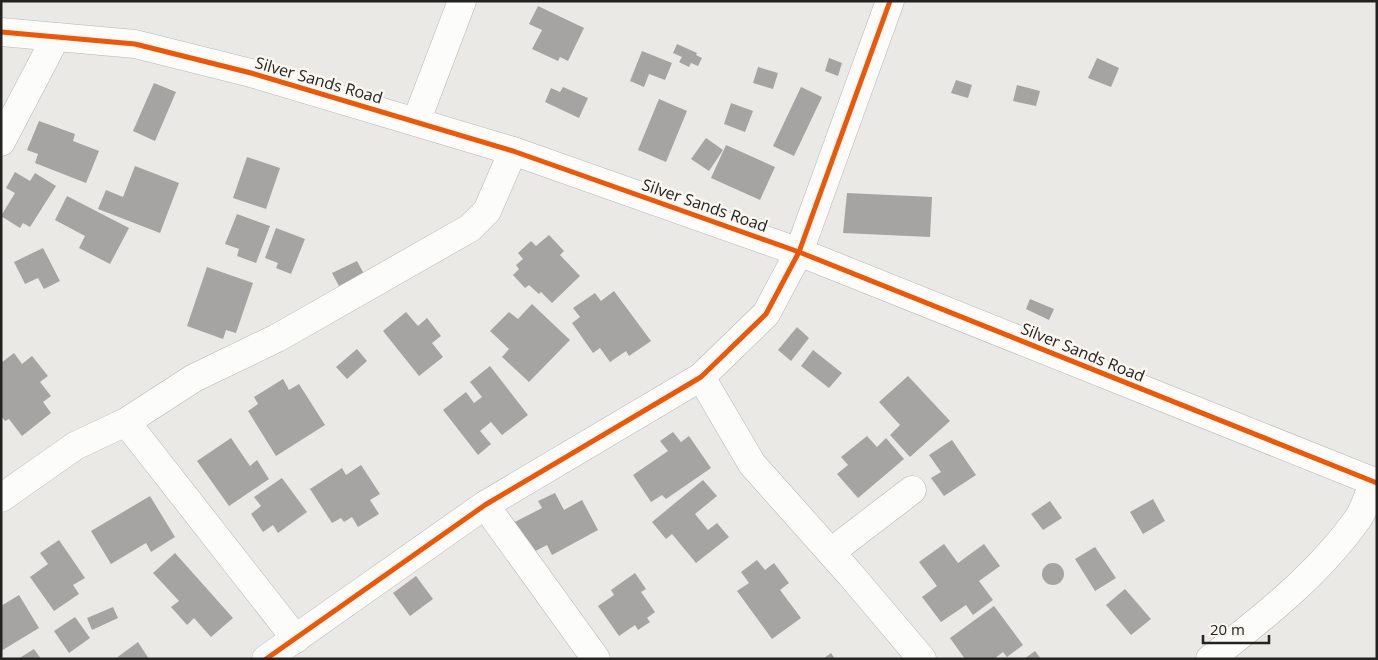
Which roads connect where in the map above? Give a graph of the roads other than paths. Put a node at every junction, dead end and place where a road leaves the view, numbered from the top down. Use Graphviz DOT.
graph roads {
  1 [pos="462,1"];
  2 [pos="890,1"];
  3 [pos="1,32"];
  4 [pos="56,37"];
  5 [pos="416,122"];
  6 [pos="1,142"];
  7 [pos="514,151"];
  8 [pos="799,252"];
  9 [pos="701,377"];
  10 [pos="126,422"];
  11 [pos="1375,483"];
  12 [pos="912,490"];
  13 [pos="1,498"];
  14 [pos="484,505"];
  15 [pos="831,552"];
  16 [pos="296,639"];
  17 [pos="266,659"];
  18 [pos="596,659"];
  19 [pos="922,659"];
  20 [pos="1210,659"];
  1 -- 5 [label="street"];
  2 -- 8 [label="street"];
  3 -- 4 [label="street, Silver Sands Road"];
  4 -- 5 [label="street, Silver Sands Road"];
  4 -- 6 [label="street"];
  5 -- 7 [label="street, Silver Sands Road"];
  7 -- 8 [label="street, Silver Sands Road"];
  7 -- 10 [label="street"];
  8 -- 9 [label="street"];
  8 -- 11 [label="street, Silver Sands Road"];
  9 -- 14 [label="street"];
  9 -- 15 [label="street"];
  10 -- 13 [label="street"];
  10 -- 16 [label="street"];
  11 -- 20 [label="street"];
  12 -- 15 [label="street"];
  14 -- 16 [label="street"];
  14 -- 18 [label="street"];
  15 -- 19 [label="street"];
  16 -- 17 [label="street"];
}
